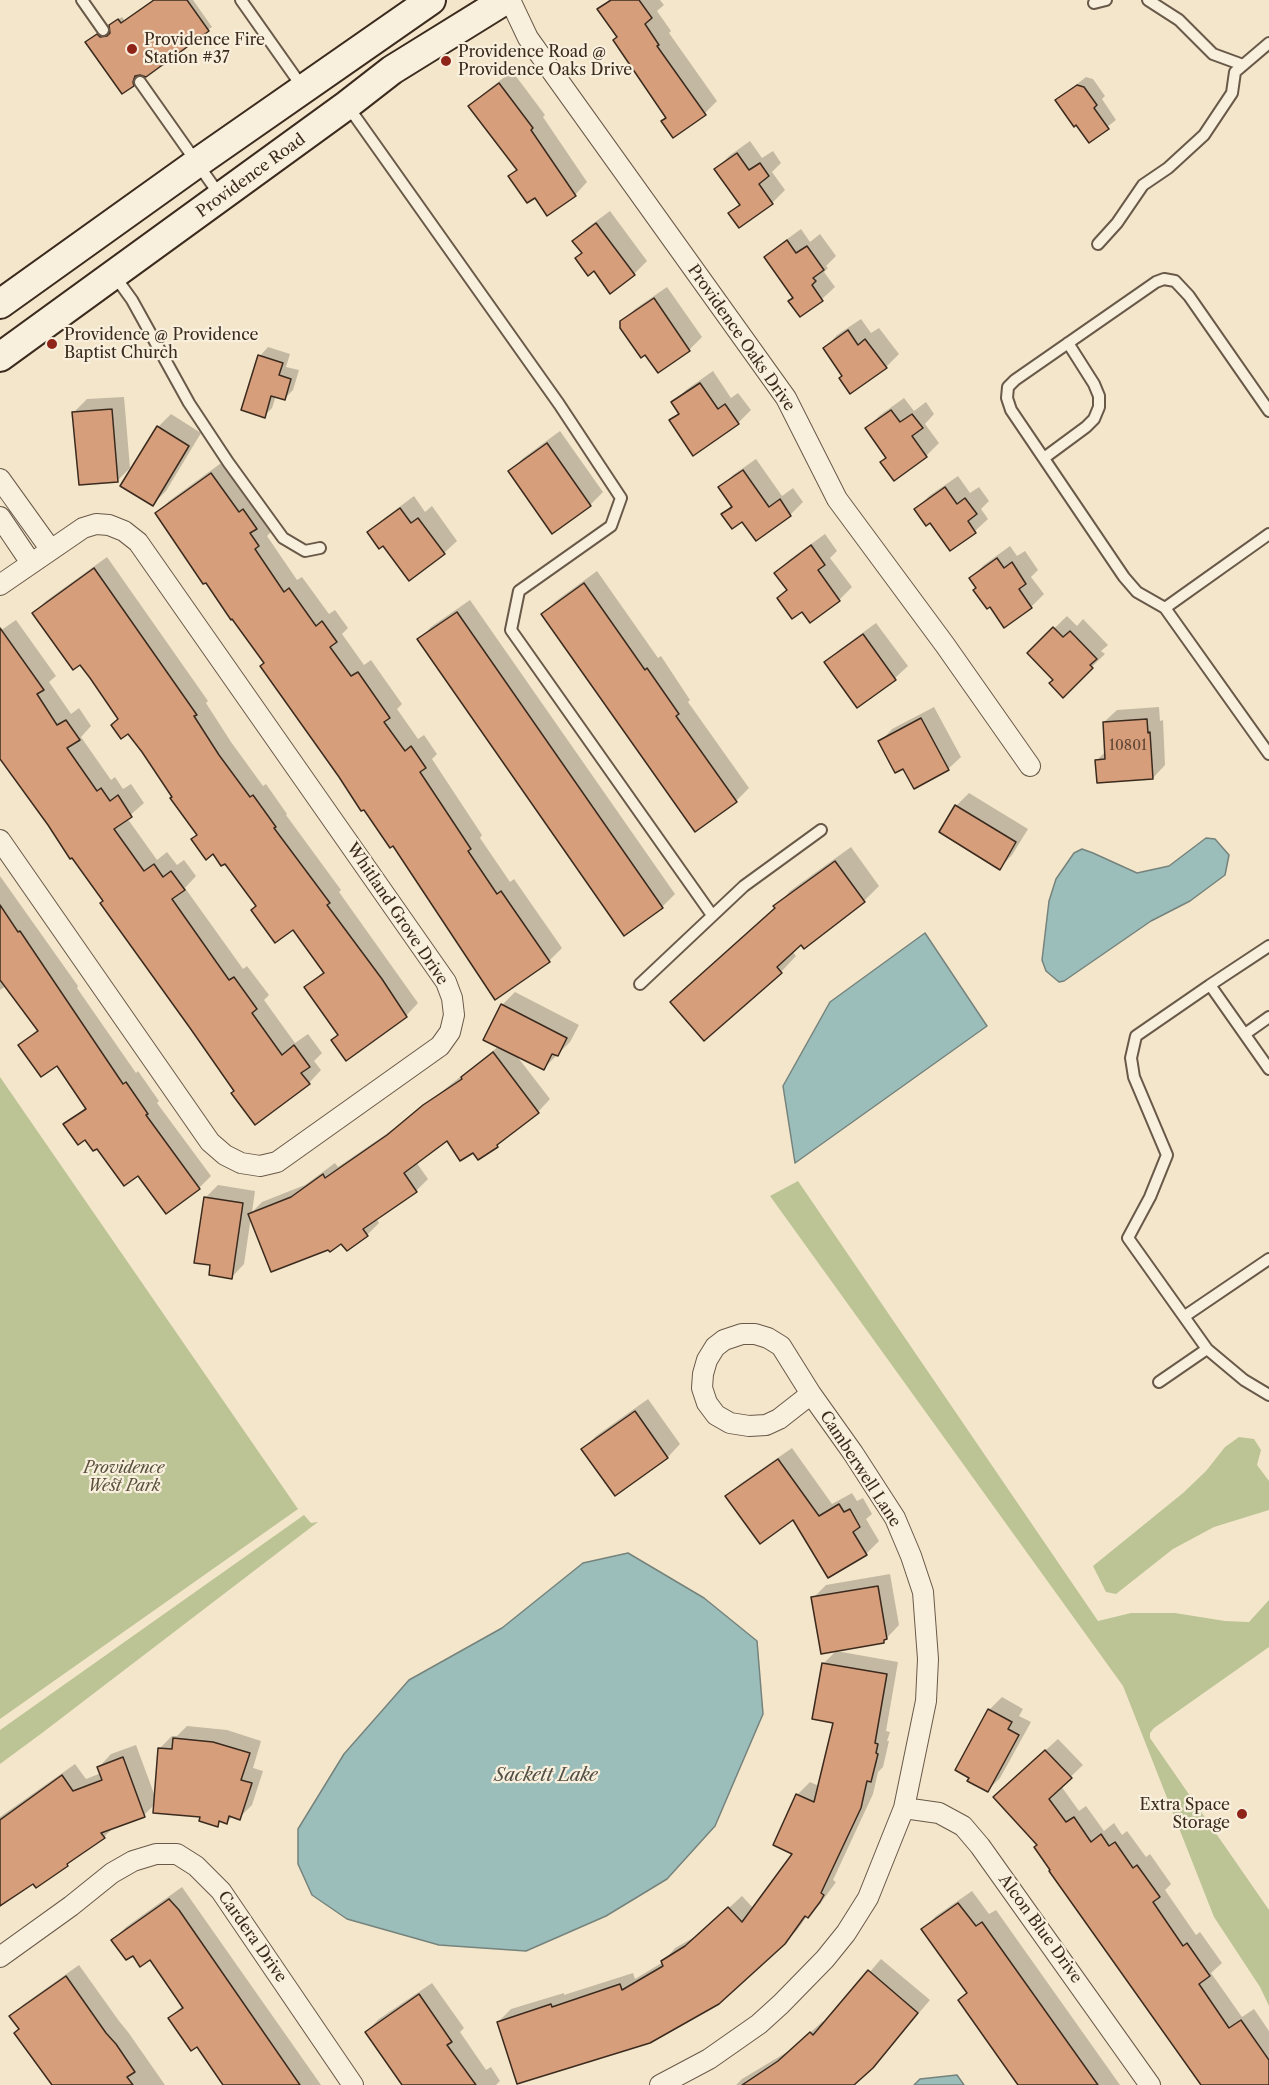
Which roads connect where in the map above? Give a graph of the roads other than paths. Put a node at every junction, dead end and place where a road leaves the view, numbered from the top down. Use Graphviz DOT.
graph roads {
  1 [pos="82,0"];
  2 [pos="241,0"];
  3 [pos="431,0"];
  4 [pos="505,0"];
  5 [pos="510,0"];
  6 [pos="1106,0"];
  7 [pos="1148,0"];
  8 [pos="1094,3"];
  9 [pos="103,30"];
  10 [pos="1269,43"];
  11 [pos="1243,65"];
  12 [pos="140,82"];
  13 [pos="304,89"];
  14 [pos="347,105"];
  15 [pos="197,163"];
  16 [pos="221,197"];
  17 [pos="1098,244"];
  18 [pos="114,275"];
  19 [pos="0,304"];
  20 [pos="1068,343"];
  21 [pos="0,357"];
  22 [pos="1269,411"];
  23 [pos="1044,458"];
  24 [pos="0,479"];
  25 [pos="0,517"];
  26 [pos="1269,534"];
  27 [pos="320,548"];
  28 [pos="51,550"];
  29 [pos="31,563"];
  30 [pos="0,585"];
  31 [pos="1166,608"];
  32 [pos="1269,754"];
  33 [pos="1030,766"];
  34 [pos="821,830"];
  35 [pos="0,840"];
  36 [pos="712,915"];
  37 [pos="1269,946"];
  38 [pos="640,984"];
  39 [pos="1210,985"];
  40 [pos="1269,1017"];
  41 [pos="1245,1034"];
  42 [pos="1269,1068"];
  43 [pos="1269,1259"];
  44 [pos="1185,1316"];
  45 [pos="1207,1349"];
  46 [pos="1159,1382"];
  47 [pos="811,1395"];
  48 [pos="1269,1395"];
  49 [pos="904,1808"];
  50 [pos="0,1957"];
  51 [pos="353,2085"];
  52 [pos="660,2085"];
  53 [pos="1150,2085"];
  1 -- 9 [label="lane"];
  2 -- 13 [label="lane"];
  3 -- 13 [label="main road"];
  4 -- 14 [label="main road, Providence Road"];
  5 -- 33 [label="street, Providence Oaks Drive"];
  6 -- 8 [label="lane"];
  7 -- 11 [label="lane"];
  10 -- 11 [label="lane"];
  11 -- 17 [label="lane"];
  12 -- 15 [label="lane"];
  13 -- 15 [label="main road"];
  14 -- 16 [label="main road, Providence Road"];
  14 -- 36 [label="lane"];
  15 -- 16 [label="lane"];
  15 -- 19 [label="main road"];
  16 -- 18 [label="main road, Providence Road"];
  18 -- 21 [label="main road, Providence Road"];
  18 -- 27 [label="lane"];
  20 -- 22 [label="lane"];
  20 -- 23 [label="lane"];
  20 -- 23 [label="lane"];
  23 -- 31 [label="lane"];
  24 -- 28 [label="street"];
  25 -- 29 [label="street"];
  26 -- 31 [label="lane"];
  28 -- 29 [label="street, Whitland Grove Drive"];
  28 -- 35 [label="street, Whitland Grove Drive"];
  29 -- 30 [label="street, Whitland Grove Drive"];
  31 -- 32 [label="lane"];
  34 -- 36 [label="lane"];
  36 -- 38 [label="lane"];
  37 -- 39 [label="lane"];
  39 -- 41 [label="lane"];
  39 -- 44 [label="lane"];
  40 -- 41 [label="lane"];
  41 -- 42 [label="lane"];
  43 -- 44 [label="lane"];
  44 -- 45 [label="lane"];
  45 -- 46 [label="lane"];
  45 -- 48 [label="lane"];
  47 -- 47 [label="street, Camberwell Lane"];
  47 -- 49 [label="street, Camberwell Lane"];
  49 -- 52 [label="street, Camberwell Lane"];
  49 -- 53 [label="street, Alcon Blue Drive"];
  50 -- 51 [label="street, Cardera Drive"];
}
